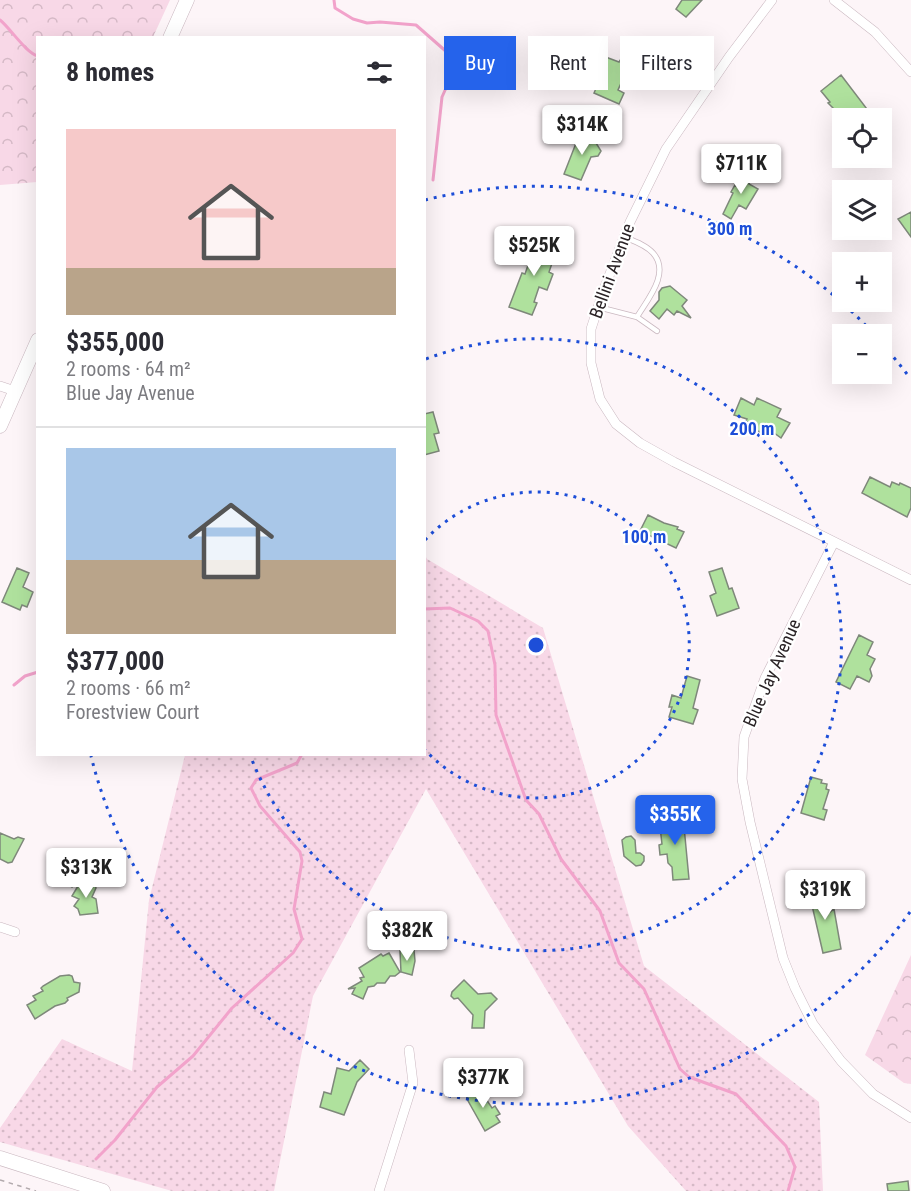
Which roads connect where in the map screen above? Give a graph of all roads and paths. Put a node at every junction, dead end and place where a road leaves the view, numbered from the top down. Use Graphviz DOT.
graph roads {
  1 [pos="187,0"];
  2 [pos="772,0"];
  3 [pos="834,0"];
  4 [pos="171,36"];
  5 [pos="911,72"];
  6 [pos="624,237"];
  7 [pos="598,307"];
  8 [pos="637,317"];
  9 [pos="657,331"];
  10 [pos="36,344"];
  11 [pos="0,386"];
  12 [pos="15,391"];
  13 [pos="0,426"];
  14 [pos="834,542"];
  15 [pos="911,580"];
  16 [pos="0,927"];
  17 [pos="15,932"];
  18 [pos="409,1050"];
  19 [pos="911,1118"];
  20 [pos="0,1158"];
  21 [pos="0,1180"];
  22 [pos="36,1191"];
  23 [pos="104,1191"];
  24 [pos="378,1191"];
  1 -- 4 [label="main road"];
  2 -- 6 [label="street, Bellini Avenue"];
  3 -- 5 [label="street"];
  6 -- 7 [label="street, Bellini Avenue"];
  6 -- 8 [label="lane"];
  7 -- 8 [label="lane"];
  7 -- 14 [label="street, Bellini Avenue"];
  8 -- 9 [label="lane"];
  10 -- 12 [label="main road"];
  11 -- 12 [label="street"];
  12 -- 13 [label="main road"];
  14 -- 15 [label="street, Bellini Avenue"];
  14 -- 19 [label="street, Blue Jay Avenue"];
  16 -- 17 [label="street"];
  18 -- 24 [label="street"];
  20 -- 23 [label="main road"];
  21 -- 22 [label="path"];
}
